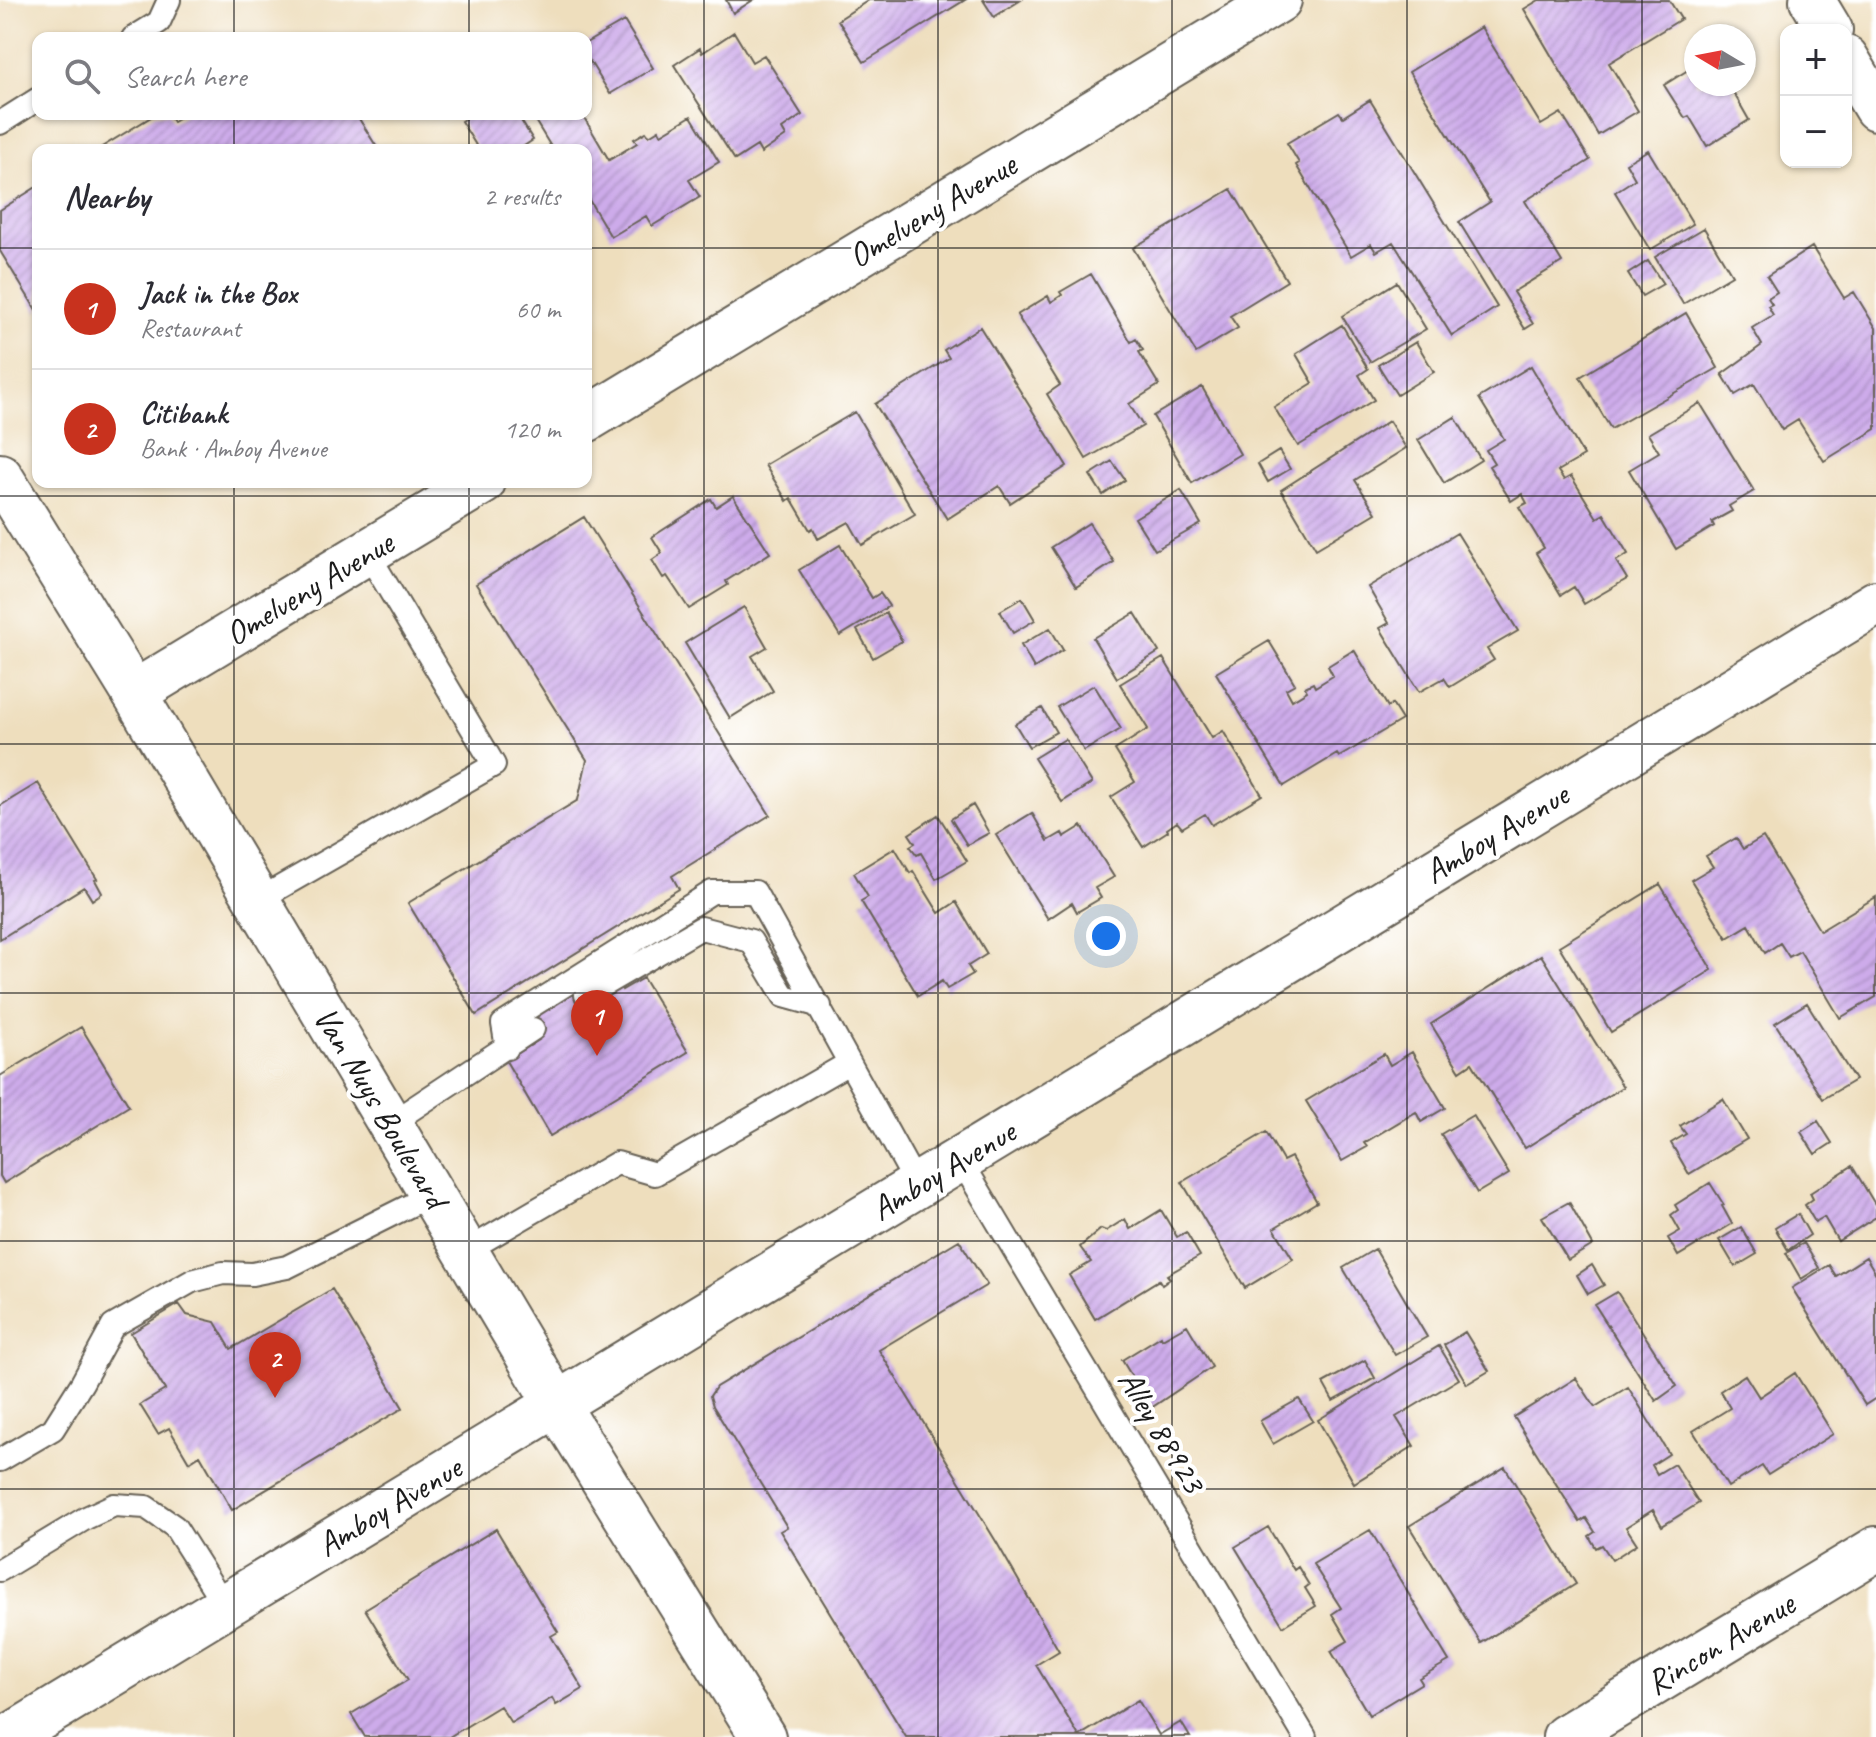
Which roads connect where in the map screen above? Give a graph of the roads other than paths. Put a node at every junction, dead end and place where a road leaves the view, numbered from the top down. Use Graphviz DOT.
graph roads {
  1 [pos="169,0"];
  2 [pos="1279,0"];
  3 [pos="1812,0"];
  4 [pos="1826,24"];
  5 [pos="143,32"];
  6 [pos="1852,68"];
  7 [pos="32,103"];
  8 [pos="1876,108"];
  9 [pos="0,123"];
  10 [pos="592,416"];
  11 [pos="0,476"];
  12 [pos="473,488"];
  13 [pos="367,552"];
  14 [pos="1876,603"];
  15 [pos="134,693"];
  16 [pos="258,900"];
  17 [pos="586,995"];
  18 [pos="820,1006"];
  19 [pos="533,1029"];
  20 [pos="507,1048"];
  21 [pos="849,1063"];
  22 [pos="391,1123"];
  23 [pos="960,1159"];
  24 [pos="917,1185"];
  25 [pos="433,1194"];
  26 [pos="466,1251"];
  27 [pos="557,1405"];
  28 [pos="0,1460"];
  29 [pos="1876,1549"];
  30 [pos="0,1570"];
  31 [pos="225,1606"];
  32 [pos="9,1737"];
  33 [pos="763,1737"];
  34 [pos="1305,1737"];
  35 [pos="1565,1737"];
  1 -- 5 [label="lane"];
  2 -- 10 [label="street, Omelveny Avenue"];
  3 -- 4 [label="street"];
  6 -- 8 [label="street"];
  7 -- 9 [label="lane"];
  11 -- 15 [label="street, Van Nuys Boulevard"];
  12 -- 13 [label="street, Omelveny Avenue"];
  13 -- 15 [label="street, Omelveny Avenue"];
  13 -- 16 [label="lane"];
  14 -- 23 [label="street, Amboy Avenue"];
  15 -- 16 [label="street, Van Nuys Boulevard"];
  16 -- 22 [label="street, Van Nuys Boulevard"];
  17 -- 18 [label="lane"];
  18 -- 20 [label="lane"];
  18 -- 21 [label="lane"];
  19 -- 20 [label="lane"];
  20 -- 22 [label="lane"];
  21 -- 24 [label="lane"];
  21 -- 26 [label="lane"];
  22 -- 25 [label="street, Van Nuys Boulevard"];
  23 -- 24 [label="street, Amboy Avenue"];
  23 -- 34 [label="lane, Alley 88923"];
  24 -- 27 [label="street, Amboy Avenue"];
  25 -- 26 [label="street, Van Nuys Boulevard"];
  25 -- 28 [label="lane"];
  26 -- 27 [label="street, Van Nuys Boulevard"];
  27 -- 31 [label="street, Amboy Avenue"];
  27 -- 33 [label="street, Van Nuys Boulevard"];
  29 -- 35 [label="street, Rincon Avenue"];
  30 -- 31 [label="lane"];
  31 -- 32 [label="street, Amboy Avenue"];
}
